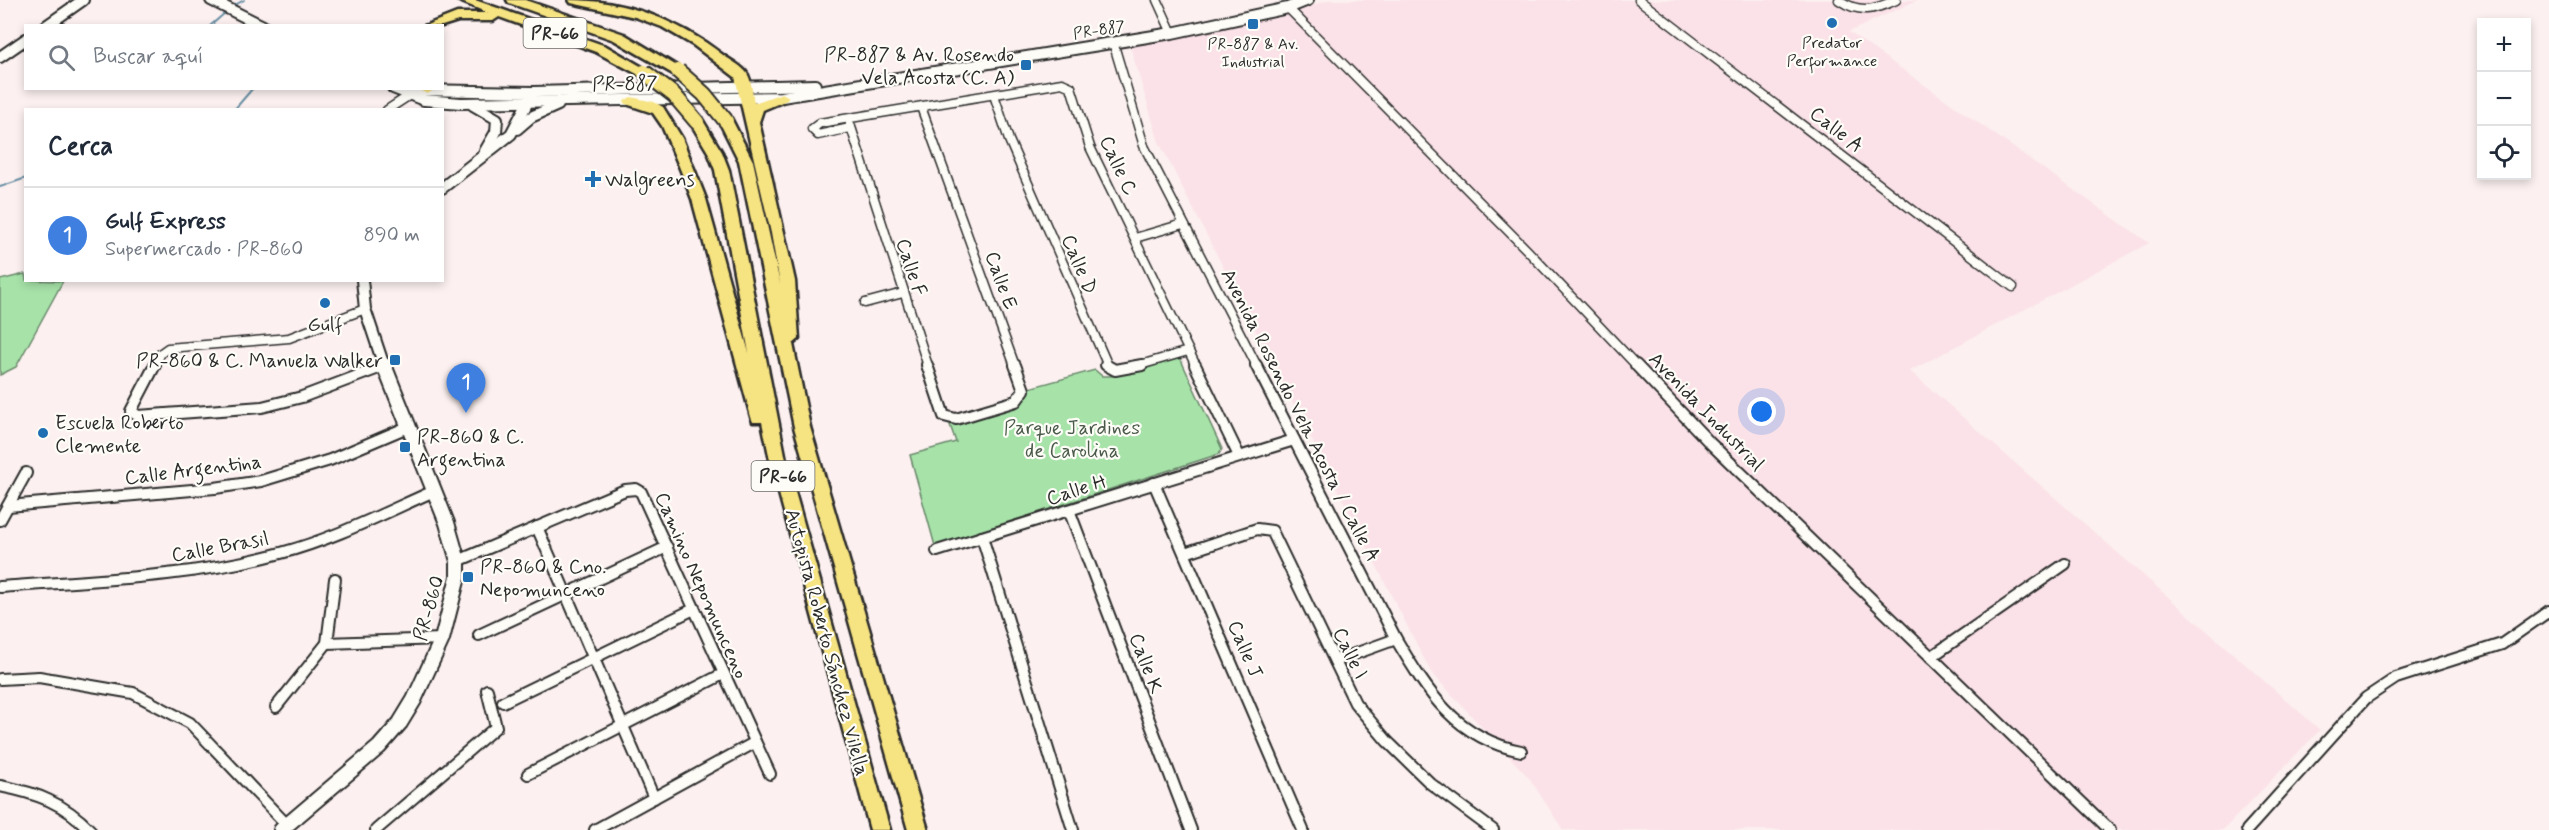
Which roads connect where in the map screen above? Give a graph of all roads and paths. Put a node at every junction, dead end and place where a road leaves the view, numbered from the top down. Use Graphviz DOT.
graph roads {
  1 [pos="83,0"];
  2 [pos="211,0"];
  3 [pos="463,0"];
  4 [pos="513,0"];
  5 [pos="575,0"];
  6 [pos="1157,0"];
  7 [pos="1308,0"];
  8 [pos="1640,0"];
  9 [pos="1839,0"];
  10 [pos="1896,0"];
  11 [pos="1288,8"];
  12 [pos="523,22"];
  13 [pos="49,24"];
  14 [pos="259,24"];
  15 [pos="437,24"];
  16 [pos="1172,33"];
  17 [pos="24,40"];
  18 [pos="1113,42"];
  19 [pos="0,57"];
  20 [pos="858,84"];
  21 [pos="418,91"];
  22 [pos="534,92"];
  23 [pos="744,94"];
  24 [pos="994,95"];
  25 [pos="782,97"];
  26 [pos="631,101"];
  27 [pos="528,102"];
  28 [pos="565,102"];
  29 [pos="469,103"];
  30 [pos="921,107"];
  31 [pos="390,108"];
  32 [pos="753,121"];
  33 [pos="850,123"];
  34 [pos="511,134"];
  35 [pos="478,160"];
  36 [pos="444,186"];
  37 [pos="1183,224"];
  38 [pos="1136,238"];
  39 [pos="362,282"];
  40 [pos="2013,287"];
  41 [pos="903,293"];
  42 [pos="865,303"];
  43 [pos="365,309"];
  44 [pos="1188,351"];
  45 [pos="384,366"];
  46 [pos="795,398"];
  47 [pos="952,418"];
  48 [pos="410,426"];
  49 [pos="1294,440"];
  50 [pos="1239,456"];
  51 [pos="26,472"];
  52 [pos="1154,483"];
  53 [pos="434,491"];
  54 [pos="8,506"];
  55 [pos="1069,510"];
  56 [pos="0,520"];
  57 [pos="537,527"];
  58 [pos="797,528"];
  59 [pos="982,537"];
  60 [pos="667,548"];
  61 [pos="937,551"];
  62 [pos="1185,552"];
  63 [pos="458,561"];
  64 [pos="2064,564"];
  65 [pos="335,579"];
  66 [pos="0,587"];
  67 [pos="568,594"];
  68 [pos="694,609"];
  69 [pos="2549,611"];
  70 [pos="480,635"];
  71 [pos="442,639"];
  72 [pos="1396,639"];
  73 [pos="327,643"];
  74 [pos="1931,657"];
  75 [pos="594,658"];
  76 [pos="1335,661"];
  77 [pos="723,674"];
  78 [pos="0,679"];
  79 [pos="487,690"];
  80 [pos="503,702"];
  81 [pos="276,707"];
  82 [pos="623,726"];
  83 [pos="754,743"];
  84 [pos="1521,751"];
  85 [pos="528,774"];
  86 [pos="770,774"];
  87 [pos="0,786"];
  88 [pos="654,798"];
  89 [pos="284,827"];
  90 [pos="90,830"];
  91 [pos="376,830"];
  92 [pos="595,830"];
  93 [pos="880,830"];
  94 [pos="918,830"];
  95 [pos="1073,830"];
  96 [pos="1191,830"];
  97 [pos="1303,830"];
  98 [pos="1493,830"];
  99 [pos="2110,830"];
  100 [pos="2247,830"];
  1 -- 13 [label="street"];
  2 -- 14 [label="street"];
  3 -- 12 [label="highway, Autopista Roberto Sánchez Vilella / PR-66"];
  4 -- 46 [label="highway, Autopista Roberto Sánchez Vilella / PR-66, bridge"];
  5 -- 23 [label="highway"];
  6 -- 16 [label="street"];
  7 -- 11 [label="street, PR-887"];
  8 -- 40 [label="street, Calle A"];
  9 -- 10 [label="street"];
  11 -- 16 [label="street, PR-887"];
  11 -- 74 [label="street, Avenida Industrial"];
  12 -- 15 [label="highway"];
  12 -- 58 [label="highway, Autopista Roberto Sánchez Vilella / PR-66, bridge"];
  16 -- 18 [label="street, PR-887"];
  17 -- 19 [label="street"];
  18 -- 20 [label="street, PR-887"];
  18 -- 37 [label="street, Avenida Rosendo Vela Acosta / Calle A"];
  20 -- 23 [label="street, PR-887"];
  20 -- 25 [label="street, PR-887"];
  21 -- 22 [label="street, PR-887"];
  21 -- 29 [label="street, PR-887"];
  21 -- 31 [label="street"];
  22 -- 23 [label="street, PR-887"];
  22 -- 27 [label="street"];
  23 -- 25 [label="street, PR-887"];
  23 -- 26 [label="street, PR-887"];
  23 -- 32 [label="highway"];
  24 -- 30 [label="street, Calle C"];
  24 -- 38 [label="street, Calle C"];
  24 -- 44 [label="street, Calle D"];
  25 -- 32 [label="highway"];
  26 -- 28 [label="street, PR-887"];
  26 -- 58 [label="highway"];
  27 -- 28 [label="street, PR-887"];
  27 -- 29 [label="street, PR-887"];
  27 -- 34 [label="street"];
  28 -- 34 [label="street"];
  29 -- 35 [label="street"];
  30 -- 33 [label="street, Calle C"];
  30 -- 47 [label="street, Calle E"];
  32 -- 46 [label="highway"];
  33 -- 41 [label="street, Calle F"];
  34 -- 35 [label="street"];
  35 -- 36 [label="street"];
  37 -- 38 [label="street"];
  37 -- 49 [label="street, Avenida Rosendo Vela Acosta / Calle A"];
  38 -- 44 [label="street, Calle C"];
  39 -- 43 [label="street, PR-860 / PR-860"];
  41 -- 42 [label="street"];
  41 -- 47 [label="street, Calle F"];
  43 -- 45 [label="street, PR-860 / PR-860"];
  43 -- 45 [label="street"];
  44 -- 50 [label="street, Calle C"];
  45 -- 48 [label="street, PR-860 / PR-860"];
  46 -- 94 [label="highway, Autopista Roberto Sánchez Vilella / PR-66"];
  48 -- 53 [label="street, PR-860 / PR-860"];
  48 -- 54 [label="street, Calle Argentina"];
  49 -- 50 [label="street, Calle H"];
  49 -- 72 [label="street, Avenida Rosendo Vela Acosta / Calle A"];
  50 -- 52 [label="street, Calle H"];
  51 -- 54 [label="street"];
  52 -- 55 [label="street, Calle H"];
  52 -- 62 [label="street, Calle J"];
  53 -- 63 [label="street, PR-860 / PR-860"];
  53 -- 66 [label="street, Calle Brasil"];
  54 -- 56 [label="street"];
  55 -- 59 [label="street, Calle H"];
  55 -- 96 [label="street, Calle K"];
  57 -- 60 [label="street, Camino Nepomunceno"];
  57 -- 63 [label="street, Camino Nepomunceno"];
  57 -- 67 [label="street"];
  58 -- 93 [label="highway, Autopista Roberto Sánchez Vilella / PR-66"];
  59 -- 61 [label="street, Calle H"];
  59 -- 95 [label="street"];
  60 -- 67 [label="street"];
  60 -- 68 [label="street, Camino Nepomunceno"];
  62 -- 76 [label="street, Calle I"];
  62 -- 97 [label="street, Calle J"];
  63 -- 71 [label="street, PR-860 / PR-860"];
  64 -- 74 [label="street"];
  65 -- 73 [label="street"];
  67 -- 70 [label="street"];
  67 -- 75 [label="street"];
  68 -- 75 [label="street"];
  68 -- 77 [label="street, Camino Nepomunceno"];
  69 -- 100 [label="street"];
  71 -- 73 [label="street"];
  71 -- 89 [label="street, PR-860 / PR-860"];
  72 -- 76 [label="street"];
  72 -- 84 [label="street, Avenida Rosendo Vela Acosta / Calle A"];
  73 -- 81 [label="street"];
  74 -- 99 [label="street, Avenida Industrial"];
  75 -- 80 [label="street"];
  75 -- 82 [label="street"];
  76 -- 98 [label="street, Calle I"];
  77 -- 82 [label="street"];
  77 -- 83 [label="street, Camino Nepomunceno"];
  78 -- 89 [label="street"];
  79 -- 91 [label="street"];
  82 -- 85 [label="street"];
  82 -- 88 [label="street"];
  83 -- 86 [label="street, Camino Nepomunceno"];
  83 -- 88 [label="street"];
  87 -- 90 [label="street"];
  88 -- 92 [label="street"];
}
